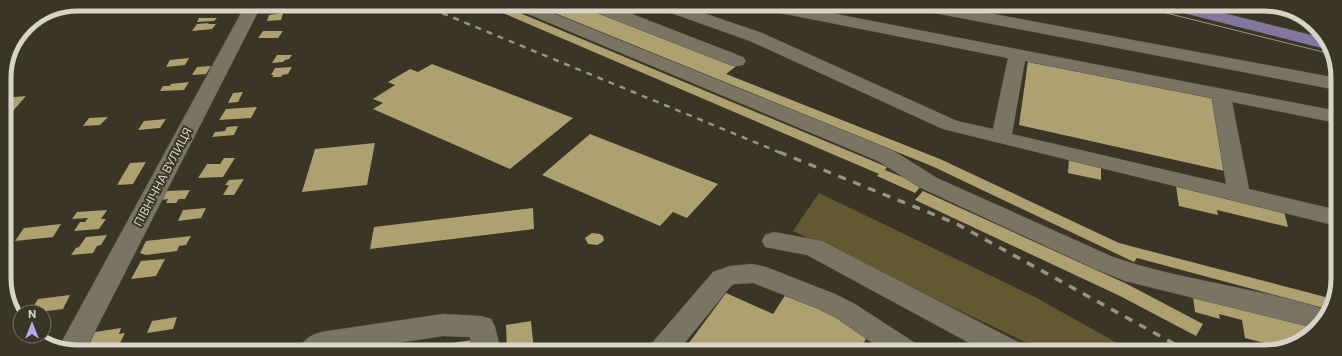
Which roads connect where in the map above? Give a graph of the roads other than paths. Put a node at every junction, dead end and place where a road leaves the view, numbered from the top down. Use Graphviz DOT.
graph roads {
  1 [pos="250,11"];
  2 [pos="537,11"];
  3 [pos="608,11"];
  4 [pos="626,11"];
  5 [pos="680,11"];
  6 [pos="796,11"];
  7 [pos="951,11"];
  8 [pos="1194,11"];
  9 [pos="616,14"];
  10 [pos="1321,43"];
  11 [pos="1018,54"];
  12 [pos="737,61"];
  13 [pos="1331,83"];
  14 [pos="1221,94"];
  15 [pos="1331,116"];
  16 [pos="1001,138"];
  17 [pos="1239,195"];
  18 [pos="1331,217"];
  19 [pos="774,241"];
  20 [pos="1317,318"];
  21 [pos="74,345"];
  22 [pos="319,345"];
  23 [pos="486,345"];
  24 [pos="667,345"];
  25 [pos="895,345"];
  26 [pos="999,345"];
  1 -- 21 [label="street, ПІВНІЧНА ВУЛИЦЯ"];
  2 -- 20 [label="street"];
  3 -- 9 [label="street"];
  4 -- 9 [label="street"];
  5 -- 16 [label="street"];
  6 -- 11 [label="street"];
  7 -- 13 [label="street"];
  8 -- 10 [label="main road"];
  9 -- 12 [label="street"];
  11 -- 14 [label="street"];
  11 -- 16 [label="street"];
  14 -- 15 [label="street"];
  14 -- 17 [label="street"];
  16 -- 17 [label="street"];
  17 -- 18 [label="street"];
  19 -- 26 [label="street"];
  22 -- 23 [label="street"];
  24 -- 25 [label="street"];
}
